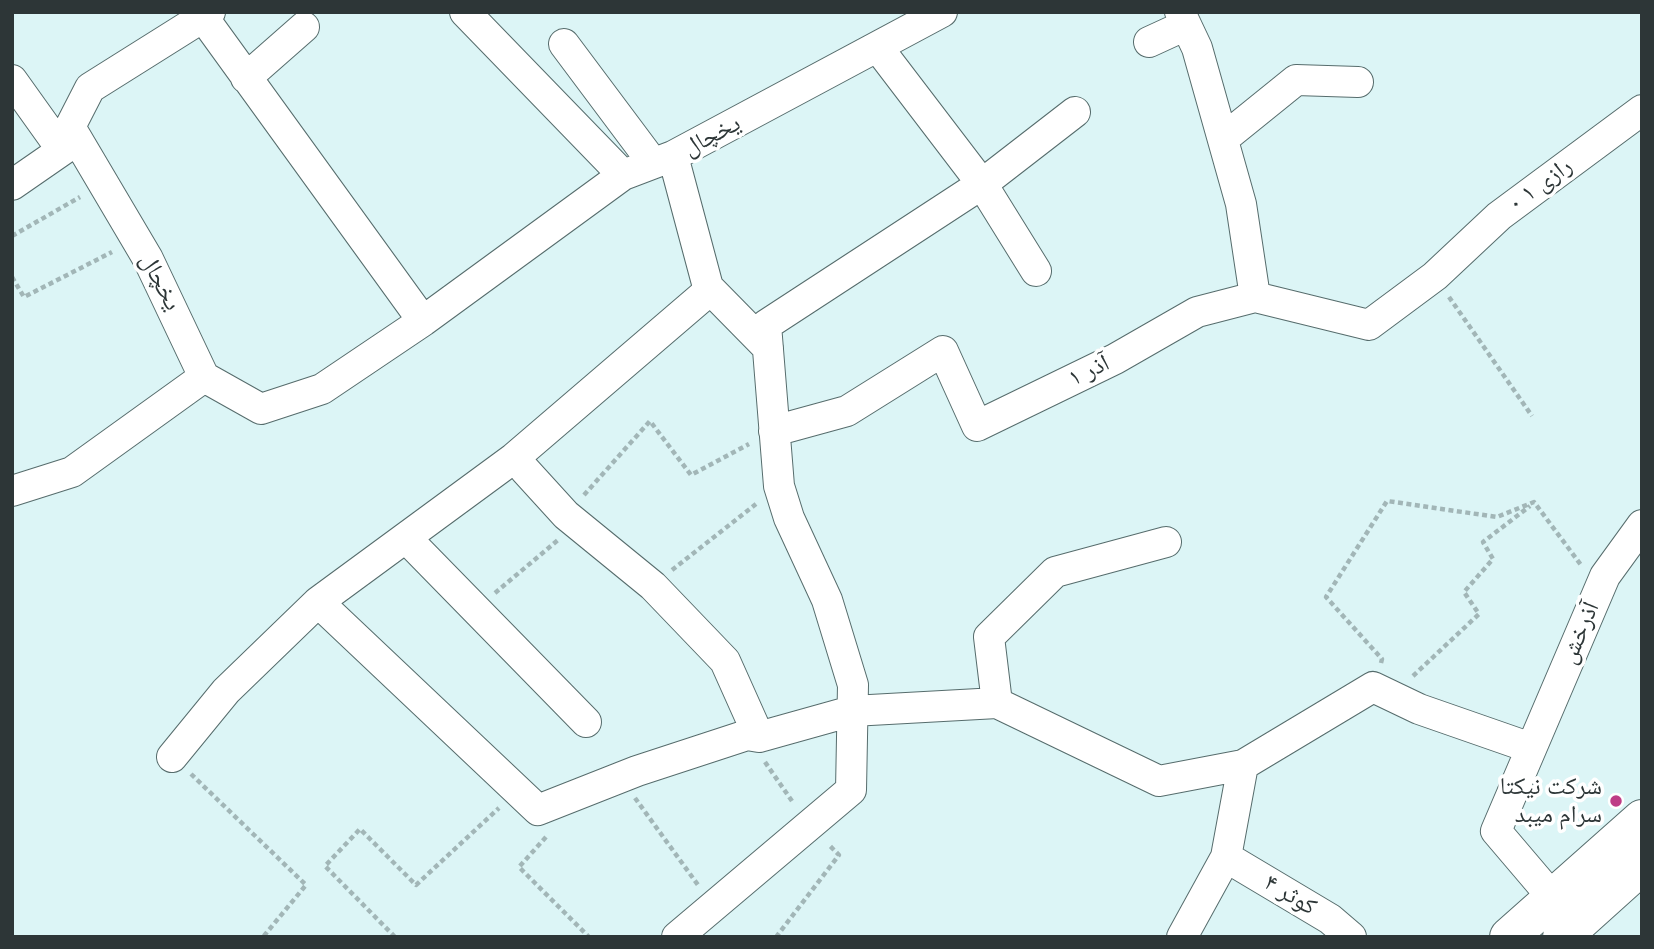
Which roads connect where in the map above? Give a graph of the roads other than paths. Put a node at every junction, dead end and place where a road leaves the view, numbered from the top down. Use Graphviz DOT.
graph roads {
  1 [pos="465,12"];
  2 [pos="942,12"];
  3 [pos="204,14"];
  4 [pos="1183,19"];
  5 [pos="304,27"];
  6 [pos="1149,42"];
  7 [pos="564,44"];
  8 [pos="878,49"];
  9 [pos="246,78"];
  10 [pos="12,80"];
  11 [pos="1358,82"];
  12 [pos="1642,110"];
  13 [pos="1075,112"];
  14 [pos="1223,139"];
  15 [pos="70,145"];
  16 [pos="663,160"];
  17 [pos="623,175"];
  18 [pos="982,184"];
  19 [pos="12,185"];
  20 [pos="1036,271"];
  21 [pos="1439,271"];
  22 [pos="710,290"];
  23 [pos="1255,297"];
  24 [pos="423,321"];
  25 [pos="768,348"];
  26 [pos="204,377"];
  27 [pos="774,431"];
  28 [pos="524,470"];
  29 [pos="12,491"];
  30 [pos="1642,524"];
  31 [pos="406,538"];
  32 [pos="1166,542"];
  33 [pos="318,602"];
  34 [pos="997,703"];
  35 [pos="852,711"];
  36 [pos="586,722"];
  37 [pos="753,736"];
  38 [pos="1531,748"];
  39 [pos="172,757"];
  40 [pos="1243,765"];
  41 [pos="1642,819"];
  42 [pos="1226,857"];
  43 [pos="1642,864"];
  44 [pos="1553,898"];
  45 [pos="677,937"];
  46 [pos="1182,937"];
  47 [pos="1351,937"];
  48 [pos="1509,937"];
  49 [pos="1563,937"];
  1 -- 17 [label="street"];
  2 -- 8 [label="street, یخچال"];
  3 -- 9 [label="street"];
  3 -- 15 [label="street"];
  4 -- 6 [label="street"];
  4 -- 14 [label="street"];
  5 -- 9 [label="street"];
  7 -- 16 [label="street"];
  8 -- 16 [label="street, یخچال"];
  8 -- 18 [label="street"];
  9 -- 24 [label="street"];
  10 -- 15 [label="street, یخچال"];
  11 -- 14 [label="street"];
  12 -- 21 [label="street, رازی ۱ ۰"];
  13 -- 18 [label="street"];
  14 -- 23 [label="street"];
  15 -- 19 [label="street"];
  15 -- 26 [label="street, یخچال"];
  16 -- 17 [label="street, یخچال"];
  16 -- 22 [label="street"];
  17 -- 24 [label="street, یخچال"];
  18 -- 20 [label="street"];
  18 -- 25 [label="street"];
  21 -- 23 [label="street, آذر ۱"];
  22 -- 25 [label="street"];
  22 -- 31 [label="street"];
  23 -- 27 [label="street, آذر ۱"];
  24 -- 26 [label="street, یخچال"];
  25 -- 27 [label="street"];
  26 -- 29 [label="street"];
  27 -- 35 [label="street"];
  28 -- 37 [label="street"];
  30 -- 38 [label="street, آذرخش"];
  31 -- 33 [label="street"];
  31 -- 36 [label="street"];
  32 -- 34 [label="street"];
  33 -- 37 [label="street"];
  33 -- 39 [label="street"];
  34 -- 35 [label="street"];
  34 -- 40 [label="street"];
  35 -- 37 [label="street"];
  35 -- 45 [label="street"];
  38 -- 40 [label="street"];
  38 -- 44 [label="street, آذرخش"];
  40 -- 42 [label="street"];
  41 -- 44 [label="main road"];
  42 -- 46 [label="street"];
  42 -- 47 [label="street, کوثر ۴"];
  43 -- 49 [label="main road"];
  44 -- 48 [label="main road"];
}
